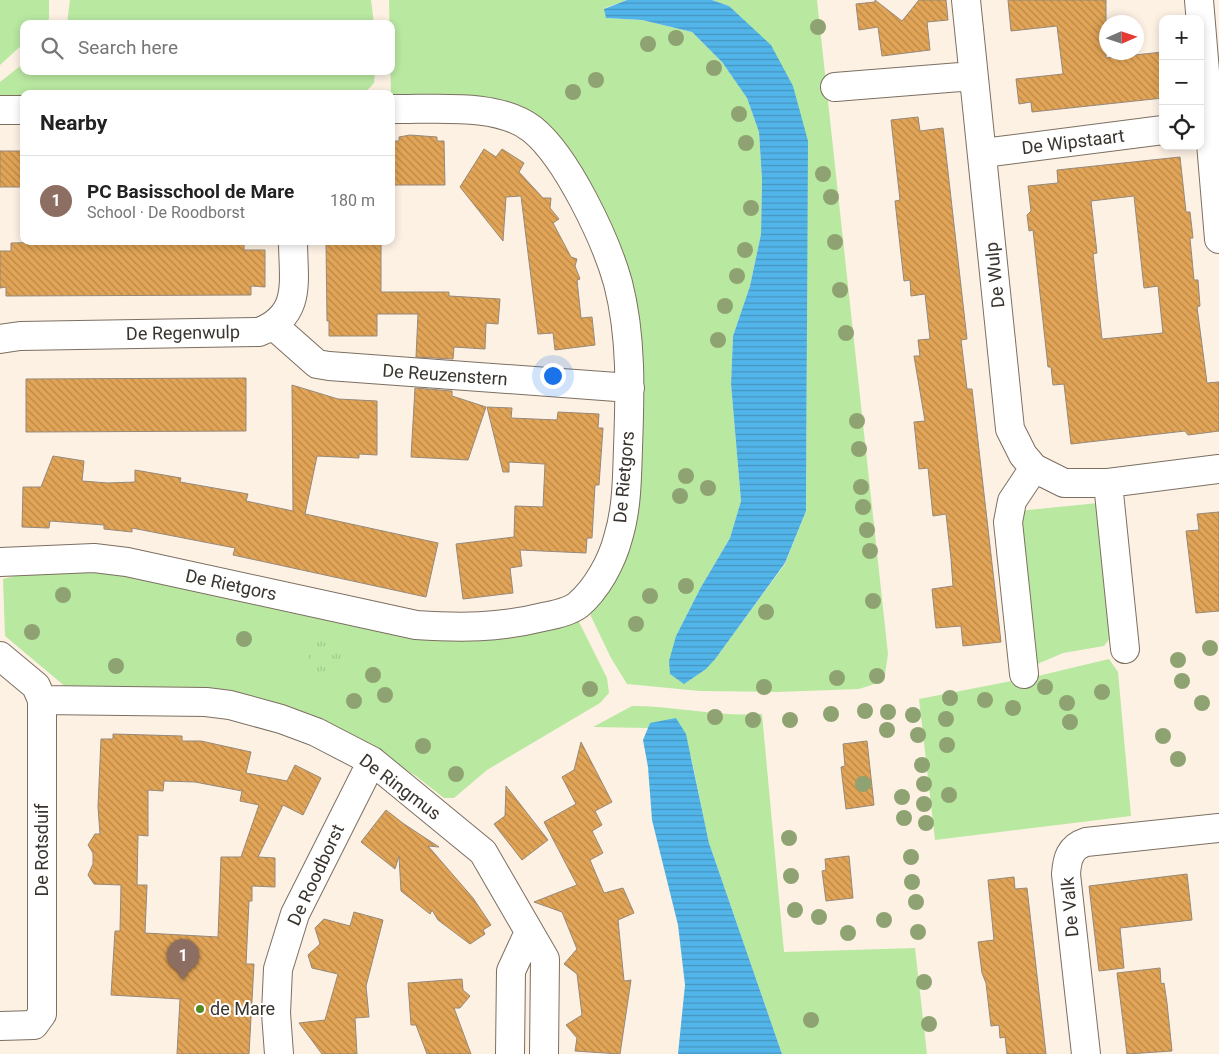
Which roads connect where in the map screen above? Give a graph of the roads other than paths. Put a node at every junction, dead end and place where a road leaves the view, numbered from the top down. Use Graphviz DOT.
graph roads {
  1 [pos="966,0"];
  2 [pos="1199,0"];
  3 [pos="973,76"];
  4 [pos="835,87"];
  5 [pos="395,109"];
  6 [pos="0,110"];
  7 [pos="20,110"];
  8 [pos="1205,125"];
  9 [pos="1159,131"];
  10 [pos="983,153"];
  11 [pos="1218,229"];
  12 [pos="293,245"];
  13 [pos="274,326"];
  14 [pos="0,339"];
  15 [pos="630,388"];
  16 [pos="1034,468"];
  17 [pos="1219,469"];
  18 [pos="1108,483"];
  19 [pos="0,562"];
  20 [pos="1126,650"];
  21 [pos="0,656"];
  22 [pos="1024,674"];
  23 [pos="42,700"];
  24 [pos="372,761"];
  25 [pos="1219,828"];
  26 [pos="529,932"];
  27 [pos="0,1026"];
  28 [pos="279,1054"];
  29 [pos="510,1054"];
  30 [pos="544,1054"];
  31 [pos="1086,1054"];
  1 -- 3 [label="street, De Wulp"];
  2 -- 8 [label="street"];
  3 -- 4 [label="street"];
  3 -- 10 [label="street, De Wulp"];
  5 -- 15 [label="street, De Rietgors"];
  6 -- 7 [label="street"];
  8 -- 11 [label="street"];
  9 -- 10 [label="street, De Wipstaart"];
  10 -- 16 [label="street, De Wulp"];
  12 -- 13 [label="street"];
  13 -- 14 [label="street, De Regenwulp"];
  13 -- 15 [label="street, De Reuzenstern"];
  15 -- 19 [label="street, De Rietgors"];
  16 -- 18 [label="street, De Wulp"];
  16 -- 22 [label="street"];
  17 -- 18 [label="street, De Wulp"];
  18 -- 20 [label="street"];
  21 -- 23 [label="street"];
  23 -- 24 [label="street, De Ringmus"];
  23 -- 27 [label="street, De Rotsduif"];
  24 -- 26 [label="street, De Ringmus"];
  24 -- 28 [label="street, De Roodborst"];
  25 -- 31 [label="street, De Valk"];
  26 -- 29 [label="street"];
  26 -- 30 [label="street, De Ringmus"];
}
